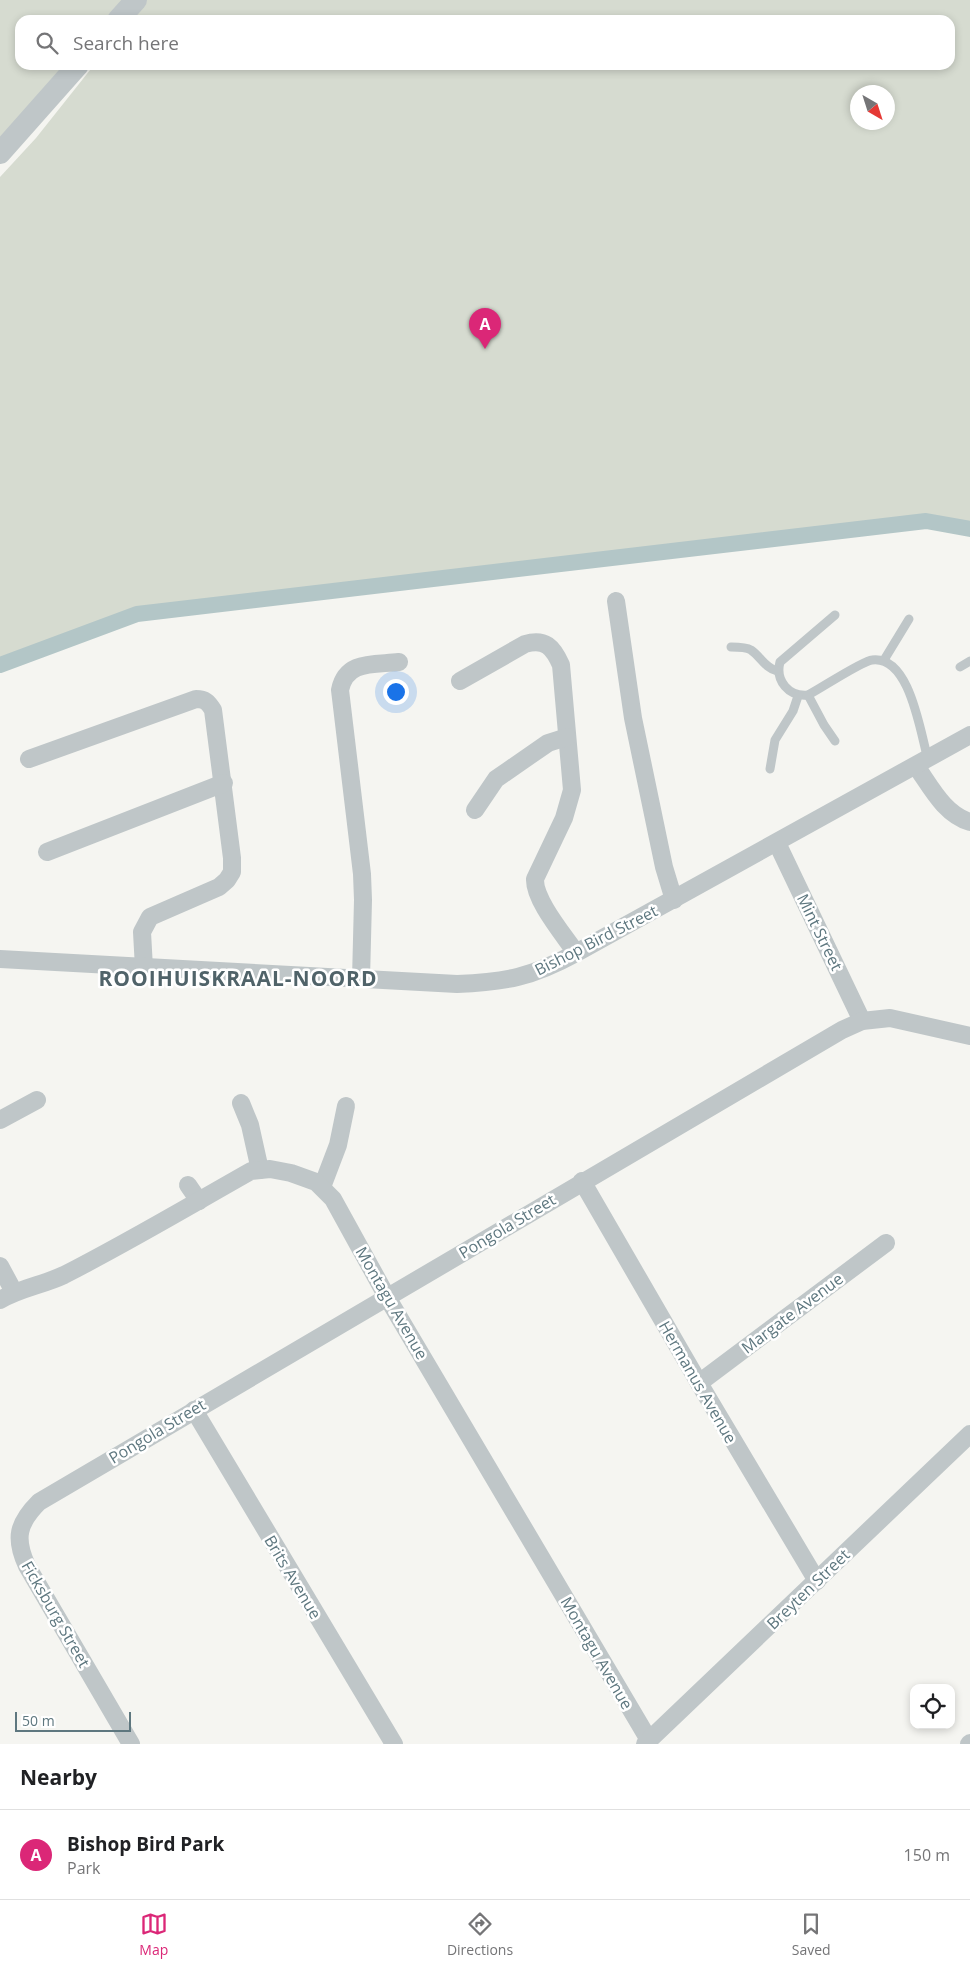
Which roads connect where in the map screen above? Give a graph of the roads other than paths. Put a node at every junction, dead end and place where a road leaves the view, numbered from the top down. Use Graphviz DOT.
graph roads {
  1 [pos="136,0"];
  2 [pos="122,15"];
  3 [pos="74,70"];
  4 [pos="0,153"];
  5 [pos="616,601"];
  6 [pos="835,615"];
  7 [pos="909,619"];
  8 [pos="731,646"];
  9 [pos="884,660"];
  10 [pos="970,661"];
  11 [pos="399,662"];
  12 [pos="960,667"];
  13 [pos="777,672"];
  14 [pos="460,681"];
  15 [pos="808,695"];
  16 [pos="798,696"];
  17 [pos="970,735"];
  18 [pos="567,737"];
  19 [pos="836,741"];
  20 [pos="29,760"];
  21 [pos="922,762"];
  22 [pos="770,770"];
  23 [pos="224,783"];
  24 [pos="475,810"];
  25 [pos="970,822"];
  26 [pos="777,842"];
  27 [pos="47,852"];
  28 [pos="674,900"];
  29 [pos="576,953"];
  30 [pos="0,960"];
  31 [pos="144,968"];
  32 [pos="361,979"];
  33 [pos="862,1021"];
  34 [pos="970,1036"];
  35 [pos="37,1100"];
  36 [pos="241,1103"];
  37 [pos="346,1106"];
  38 [pos="0,1120"];
  39 [pos="260,1170"];
  40 [pos="582,1181"];
  41 [pos="188,1185"];
  42 [pos="322,1188"];
  43 [pos="199,1201"];
  44 [pos="886,1244"];
  45 [pos="0,1266"];
  46 [pos="7,1296"];
  47 [pos="387,1297"];
  48 [pos="699,1383"];
  49 [pos="194,1410"];
  50 [pos="970,1434"];
  51 [pos="58,1490"];
  52 [pos="816,1581"];
  53 [pos="647,1742"];
  54 [pos="131,1744"];
  55 [pos="394,1744"];
  1 -- 2 [label="street"];
  3 -- 4 [label="street"];
  5 -- 28 [label="street"];
  6 -- 13 [label="lane"];
  7 -- 9 [label="lane"];
  8 -- 13 [label="lane"];
  9 -- 15 [label="lane"];
  9 -- 21 [label="lane"];
  10 -- 12 [label="lane"];
  11 -- 32 [label="street"];
  13 -- 16 [label="lane"];
  14 -- 18 [label="street"];
  15 -- 16 [label="lane"];
  15 -- 19 [label="lane"];
  16 -- 22 [label="lane"];
  17 -- 21 [label="street, Bishop Bird Street"];
  18 -- 24 [label="street"];
  18 -- 29 [label="street"];
  20 -- 23 [label="street"];
  21 -- 25 [label="street"];
  21 -- 26 [label="street, Bishop Bird Street"];
  23 -- 27 [label="street"];
  23 -- 31 [label="street"];
  26 -- 28 [label="street, Bishop Bird Street"];
  26 -- 33 [label="street, Mint Street"];
  28 -- 29 [label="street, Bishop Bird Street"];
  29 -- 32 [label="street, Bishop Bird Street"];
  30 -- 31 [label="street, Bishop Bird Street"];
  31 -- 32 [label="street, Bishop Bird Street"];
  33 -- 34 [label="street, Pongola Street"];
  33 -- 40 [label="street, Pongola Street"];
  35 -- 38 [label="street"];
  36 -- 39 [label="street"];
  37 -- 42 [label="street"];
  39 -- 42 [label="street, Montagu Avenue"];
  39 -- 43 [label="street, Montagu Avenue"];
  40 -- 47 [label="street, Pongola Street"];
  40 -- 48 [label="street, Hermanus Avenue"];
  41 -- 43 [label="street"];
  42 -- 47 [label="street, Montagu Avenue"];
  43 -- 46 [label="street, Montagu Avenue"];
  44 -- 48 [label="street, Margate Avenue"];
  45 -- 46 [label="street, Montagu Avenue"];
  47 -- 49 [label="street, Pongola Street"];
  47 -- 53 [label="street, Montagu Avenue"];
  48 -- 52 [label="street, Hermanus Avenue"];
  49 -- 51 [label="street, Pongola Street"];
  49 -- 55 [label="street, Brits Avenue"];
  50 -- 52 [label="street, Breyten Street"];
  51 -- 54 [label="street, Ficksburg Street"];
  52 -- 53 [label="street, Breyten Street"];
}
